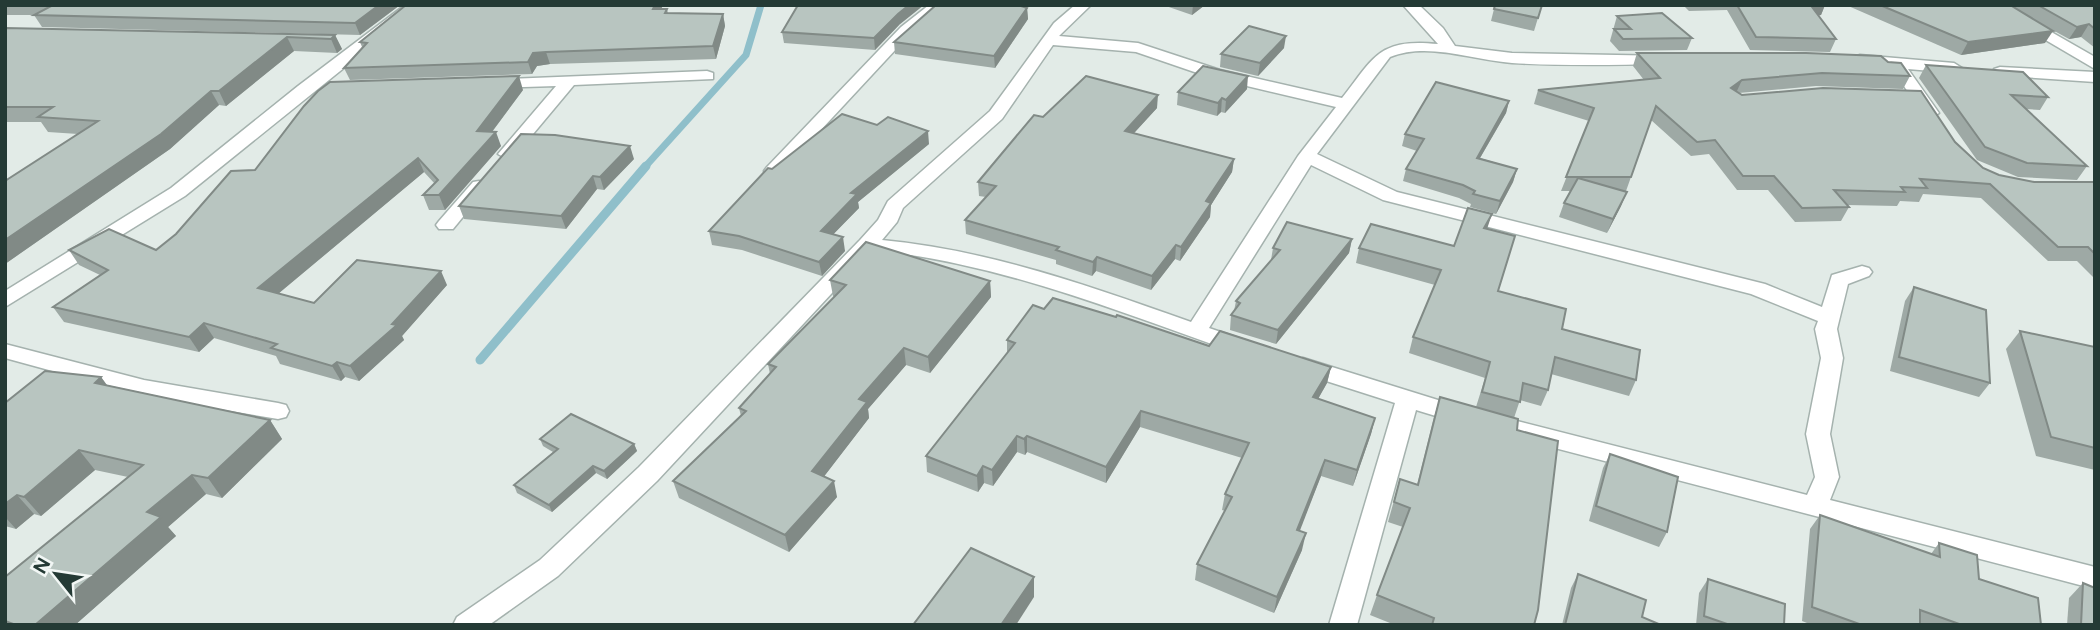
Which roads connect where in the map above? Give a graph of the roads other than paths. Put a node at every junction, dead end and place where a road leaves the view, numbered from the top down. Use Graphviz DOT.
graph roads {
  1 [pos="415,5"];
  2 [pos="939,5"];
  3 [pos="1084,5"];
  4 [pos="1410,5"];
  5 [pos="1993,5"];
  6 [pos="1049,40"];
  7 [pos="340,42"];
  8 [pos="368,43"];
  9 [pos="1450,51"];
  10 [pos="1677,58"];
  11 [pos="1846,59"];
  12 [pos="1896,63"];
  13 [pos="2095,64"];
  14 [pos="707,76"];
  15 [pos="2095,76"];
  16 [pos="569,81"];
  17 [pos="472,84"];
  18 [pos="332,88"];
  19 [pos="304,89"];
  20 [pos="1894,96"];
  21 [pos="1920,97"];
  22 [pos="1345,104"];
  23 [pos="1941,127"];
  24 [pos="1307,156"];
  25 [pos="773,170"];
  26 [pos="446,225"];
  27 [pos="867,244"];
  28 [pos="1862,272"];
  29 [pos="5,300"];
  30 [pos="1828,317"];
  31 [pos="1196,331"];
  32 [pos="5,351"];
  33 [pos="1407,400"];
  34 [pos="278,411"];
  35 [pos="1814,508"];
  36 [pos="2095,578"];
  37 [pos="467,625"];
  38 [pos="1343,625"];
  1 -- 8 [label="street"];
  2 -- 25 [label="street"];
  3 -- 6 [label="street"];
  4 -- 9 [label="street"];
  5 -- 13 [label="street"];
  6 -- 22 [label="street"];
  6 -- 27 [label="street"];
  7 -- 8 [label="street"];
  8 -- 19 [label="street"];
  9 -- 10 [label="street"];
  9 -- 22 [label="street"];
  11 -- 12 [label="street"];
  12 -- 15 [label="street"];
  12 -- 21 [label="street"];
  14 -- 16 [label="street"];
  16 -- 17 [label="street"];
  16 -- 26 [label="street"];
  18 -- 19 [label="street"];
  19 -- 29 [label="street"];
  20 -- 21 [label="street"];
  21 -- 23 [label="street"];
  22 -- 24 [label="street"];
  24 -- 30 [label="street"];
  24 -- 31 [label="street"];
  27 -- 31 [label="street"];
  27 -- 37 [label="street"];
  28 -- 30 [label="street"];
  30 -- 35 [label="street"];
  31 -- 33 [label="street"];
  32 -- 34 [label="street"];
  33 -- 35 [label="street"];
  33 -- 38 [label="street"];
  35 -- 36 [label="street"];
}
